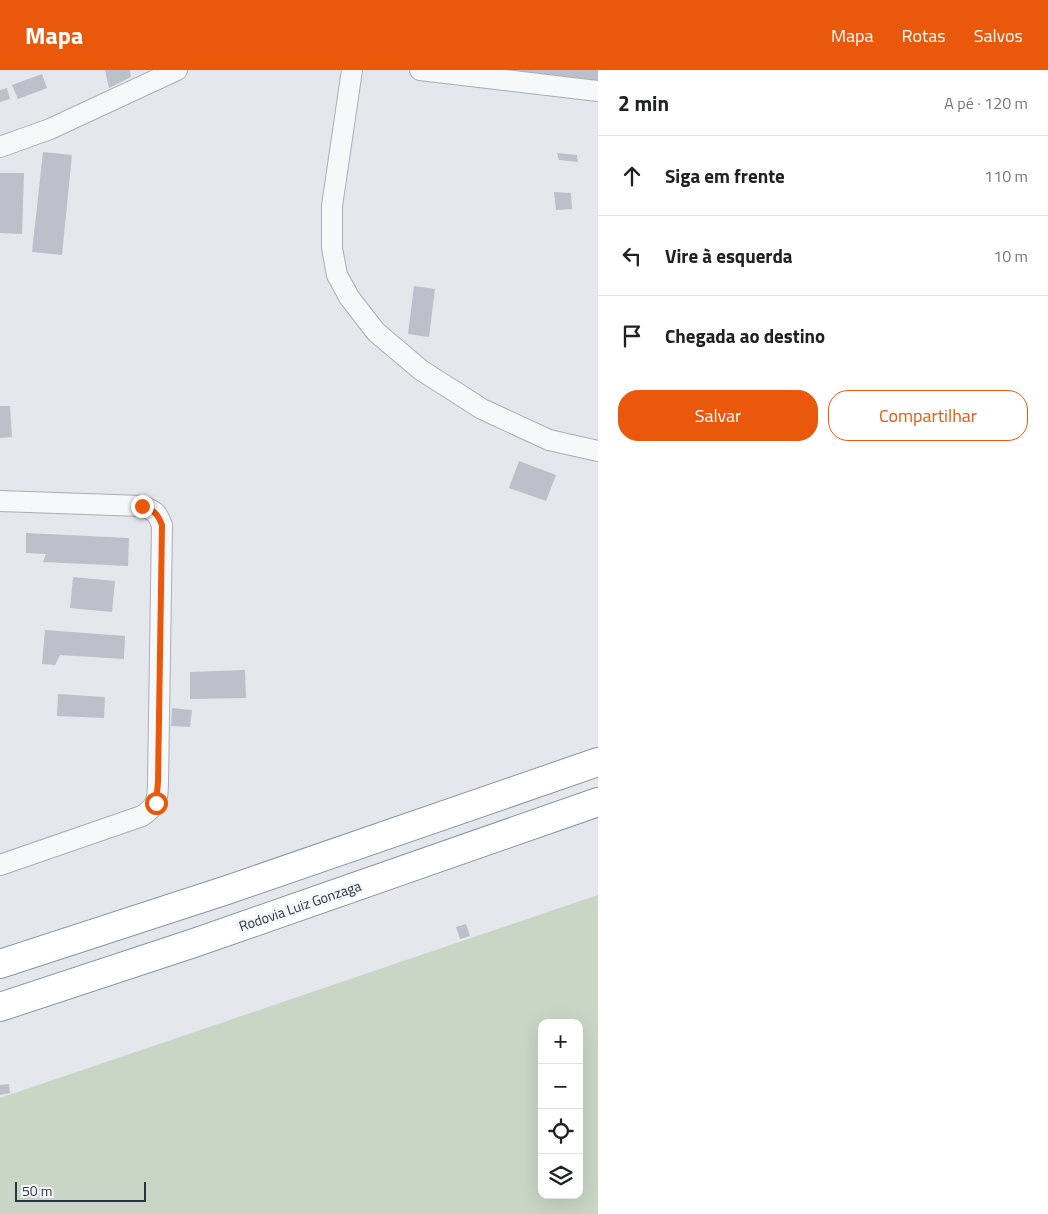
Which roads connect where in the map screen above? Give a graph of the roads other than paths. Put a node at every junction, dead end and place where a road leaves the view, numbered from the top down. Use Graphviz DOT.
graph roads {
  1 [pos="177,70"];
  2 [pos="352,70"];
  3 [pos="420,70"];
  4 [pos="598,91"];
  5 [pos="0,147"];
  6 [pos="598,450"];
  7 [pos="0,501"];
  8 [pos="598,762"];
  9 [pos="598,802"];
  10 [pos="0,865"];
  11 [pos="0,964"];
  12 [pos="0,1007"];
  1 -- 5 [label="street"];
  2 -- 6 [label="street"];
  3 -- 4 [label="street"];
  7 -- 10 [label="street"];
  8 -- 11 [label="highway"];
  9 -- 12 [label="highway, Rodovia Luiz Gonzaga"];
}
